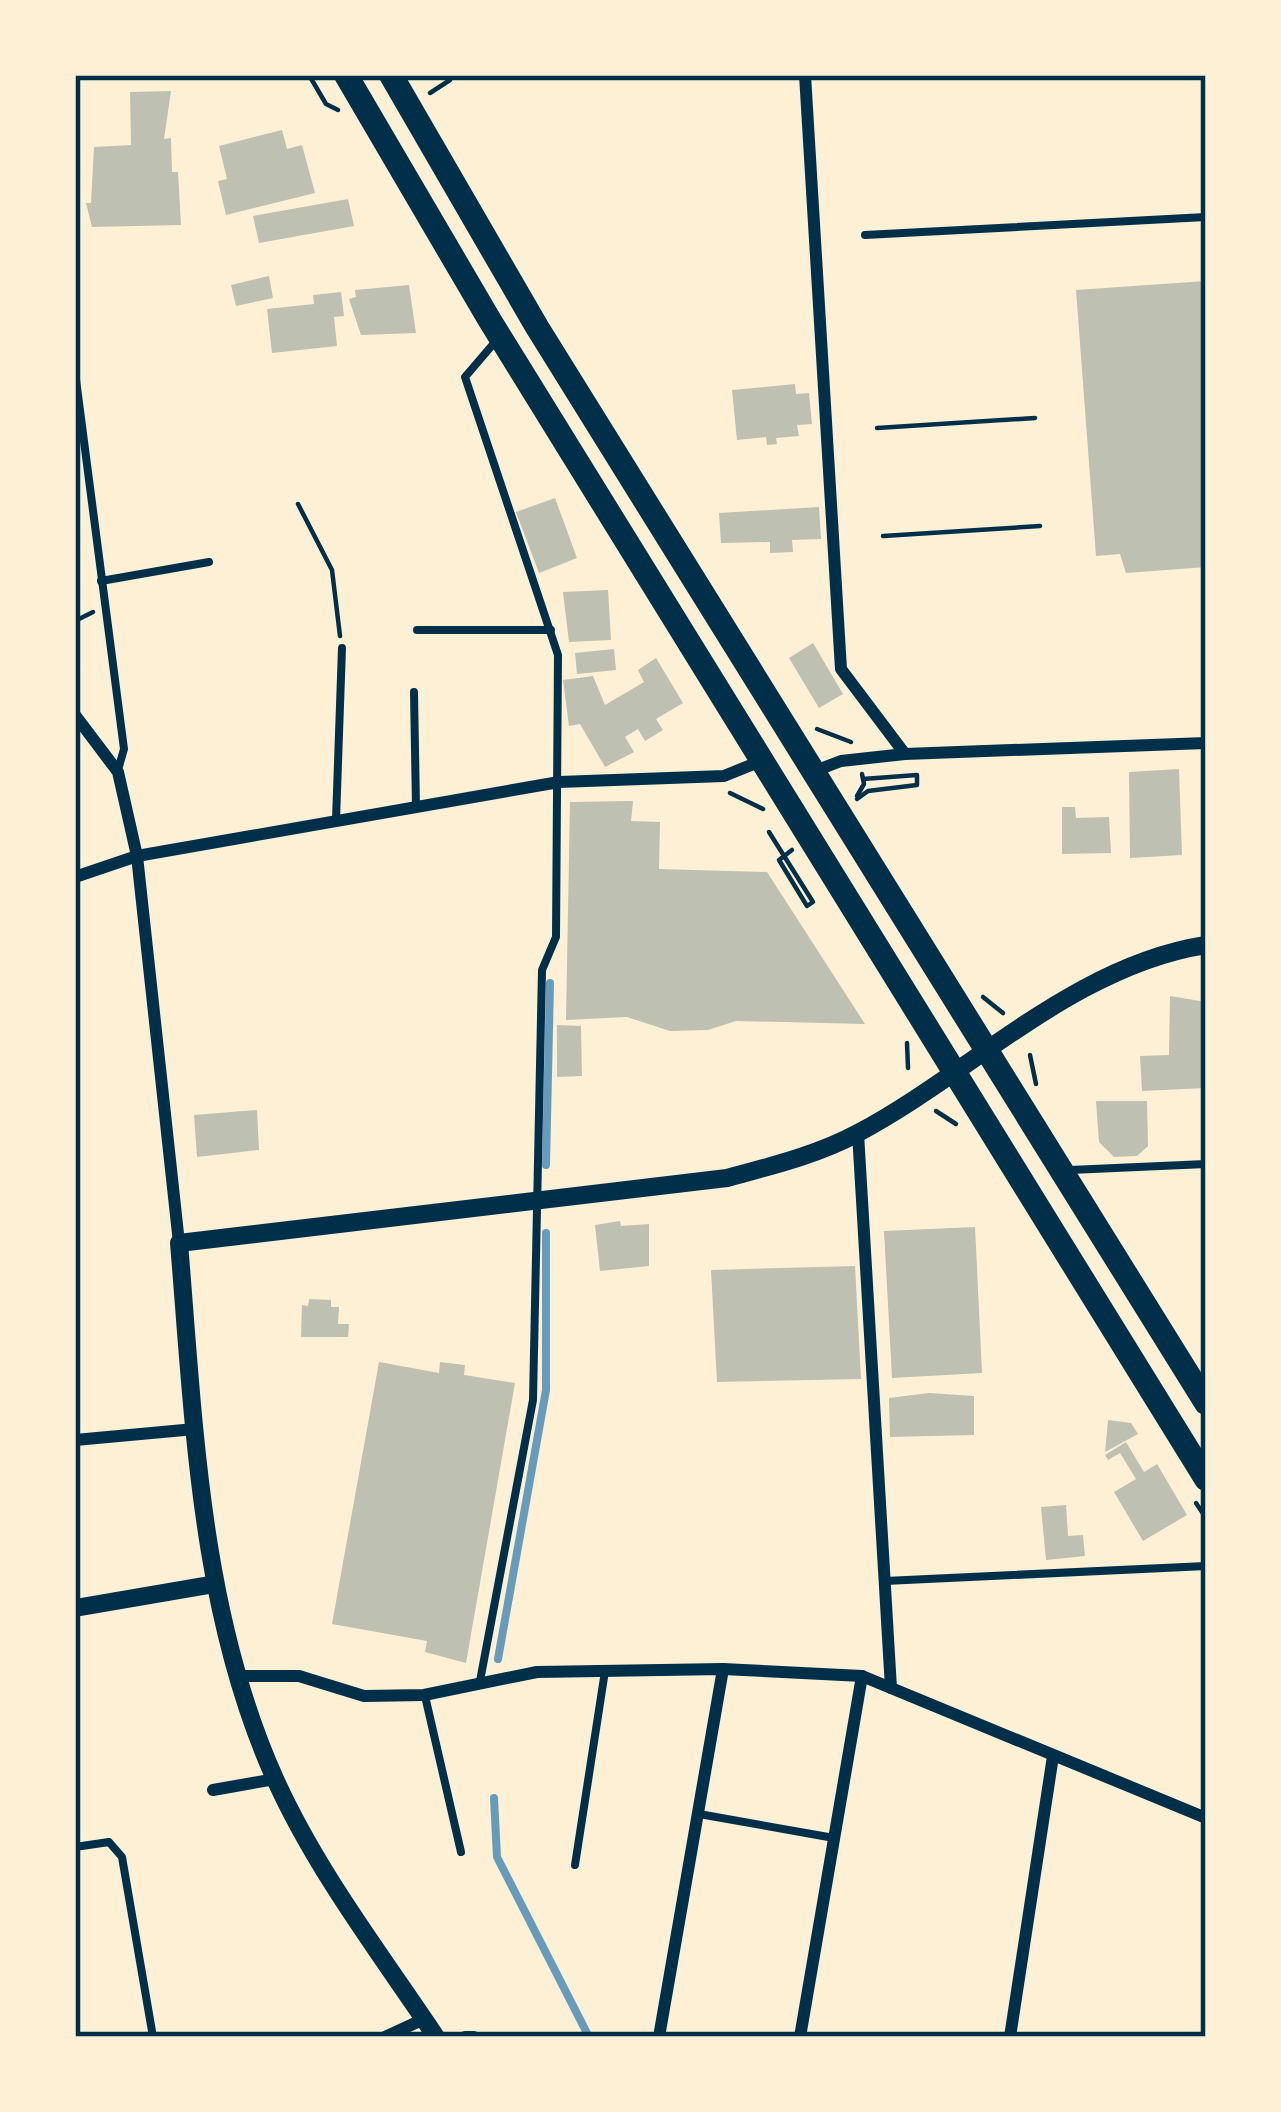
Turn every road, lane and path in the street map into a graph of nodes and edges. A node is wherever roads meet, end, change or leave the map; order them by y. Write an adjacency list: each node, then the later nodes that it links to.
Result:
1 (76, 75): 5 (lane)
2 (346, 75): 8 (highway)
3 (391, 75): 25 (highway)
4 (805, 75): 23 (street)
5 (75, 100)
6 (1206, 217): 7 (lane)
7 (865, 236)
8 (500, 336): 18 (lane); 24 (highway)
9 (75, 372): 16 (lane)
10 (1035, 418): 11 (path)
11 (877, 428)
12 (298, 504): 19 (path)
13 (1040, 526): 14 (path)
14 (883, 536)
15 (208, 562): 16 (lane)
16 (101, 581): 26 (lane)
17 (417, 630): 18 (lane)
18 (551, 630): 28 (lane)
19 (342, 648): 31 (lane)
20 (414, 692): 30 (lane)
21 (75, 715): 26 (street)
22 (1206, 743): 23 (street)
23 (905, 754): 25 (street)
24 (761, 761): 28 (street); 38 (highway)
25 (815, 771): 37 (highway)
26 (118, 772): 33 (street)
27 (863, 779): 29 (path)
28 (559, 782): 30 (street); 42 (lane)
29 (868, 791)
30 (416, 807): 31 (street)
31 (336, 822): 33 (street)
32 (769, 832): 34 (path)
33 (137, 856): 35 (street); 43 (street)
34 (779, 860)
35 (75, 877)
36 (1206, 945): 37 (street)
37 (986, 1051): 38 (street); 41 (highway)
38 (952, 1073): 39 (street); 48 (highway)
39 (858, 1133): 42 (street); 50 (street)
40 (1206, 1164): 41 (lane)
41 (1061, 1171): 44 (highway)
42 (538, 1200): 43 (street); 57 (lane)
43 (179, 1243): 46 (street)
44 (1197, 1372): 45 (highway)
45 (1206, 1403)
46 (195, 1429): 47 (street); 51 (street)
47 (75, 1440)
48 (1206, 1479)
49 (1206, 1566): 50 (lane)
50 (884, 1581): 58 (street)
51 (215, 1584): 52 (street); 55 (street)
52 (75, 1608)
53 (723, 1669): 54 (street); 56 (street); 63 (street)
54 (604, 1671): 57 (street); 68 (lane)
55 (238, 1676): 59 (street); 61 (street)
56 (862, 1676): 58 (street); 65 (street)
57 (480, 1681): 59 (street)
58 (891, 1688): 60 (street)
59 (424, 1695): 67 (lane)
60 (1053, 1756): 64 (street); 76 (street)
61 (275, 1779): 62 (street); 69 (street)
62 (213, 1790)
63 (698, 1814): 65 (lane); 74 (street)
64 (1206, 1818)
65 (834, 1838): 75 (street)
66 (75, 1847): 71 (lane)
67 (461, 1852)
68 (575, 1865)
69 (424, 2018): 70 (street); 73 (street)
70 (401, 2035): 72 (street)
71 (153, 2037)
72 (385, 2037)
73 (436, 2037)
74 (658, 2037)
75 (800, 2037)
76 (1010, 2037)

